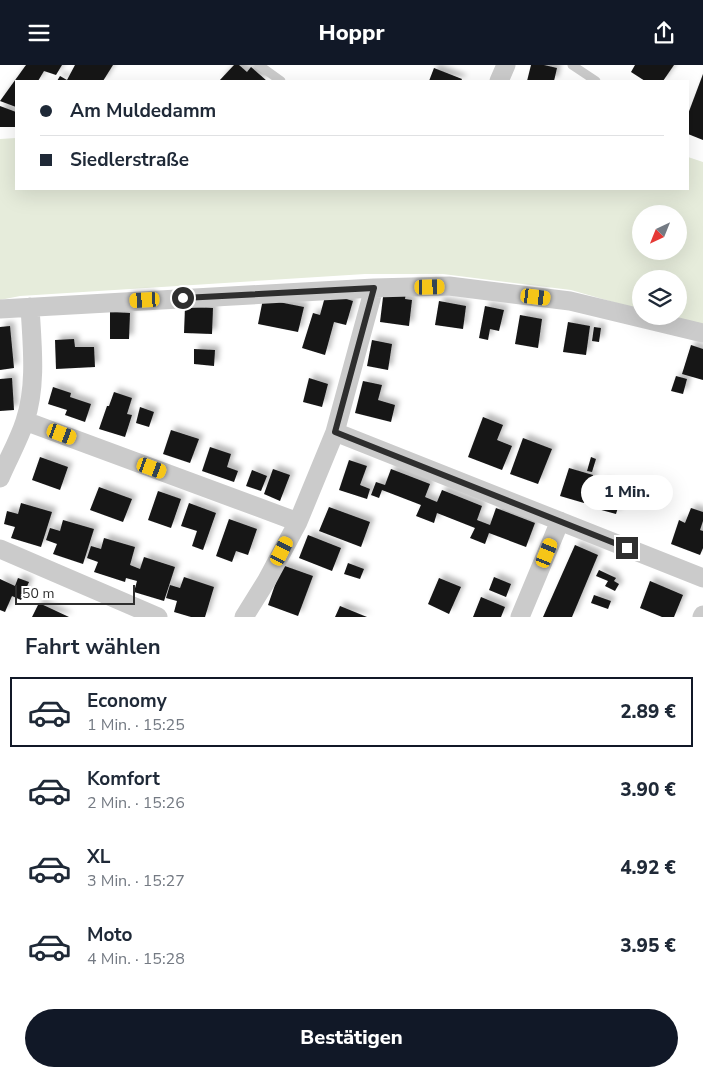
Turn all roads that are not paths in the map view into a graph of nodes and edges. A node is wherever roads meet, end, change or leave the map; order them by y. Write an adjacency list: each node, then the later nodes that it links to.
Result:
1 (259, 65): 4 (lane)
2 (506, 65): 5 (street)
3 (572, 65): 6 (lane)
4 (280, 80)
5 (499, 80)
6 (594, 80)
7 (374, 288): 8 (street); 10 (street); 12 (street)
8 (30, 307): 9 (street); 11 (street)
9 (0, 309)
10 (703, 333)
11 (25, 421): 13 (street); 15 (street)
12 (335, 432): 14 (street); 15 (street)
13 (0, 478)
14 (560, 521): 17 (street); 20 (street)
15 (298, 522): 19 (street)
16 (0, 549): 18 (street)
17 (703, 578)
18 (158, 617)
19 (244, 617)
20 (520, 617)

